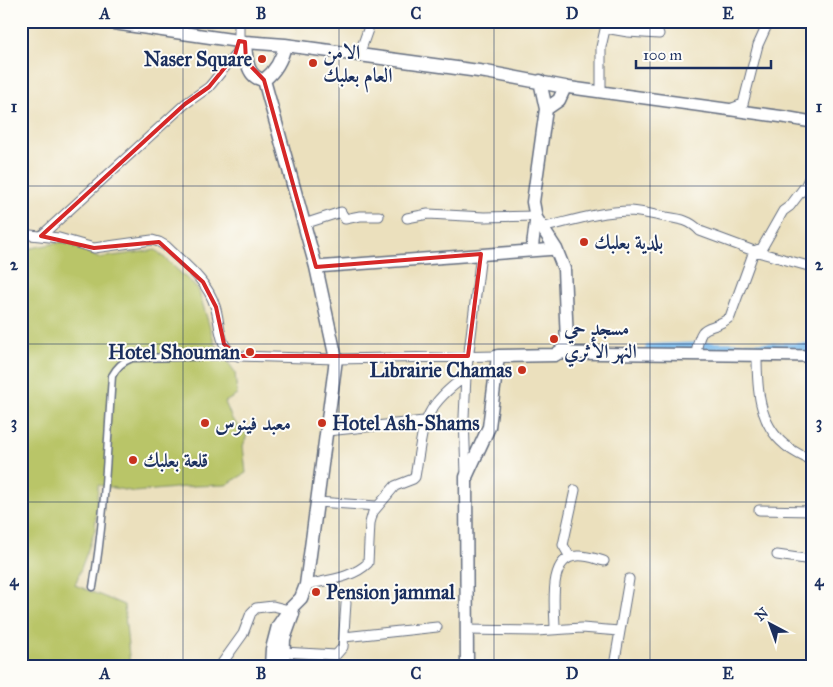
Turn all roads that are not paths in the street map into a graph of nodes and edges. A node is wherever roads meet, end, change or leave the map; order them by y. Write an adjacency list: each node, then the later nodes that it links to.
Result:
1 (100, 21): 7 (main road)
2 (239, 21): 7 (street)
3 (371, 21): 9 (street)
4 (769, 21): 15 (street)
5 (606, 24): 6 (street); 13 (street)
6 (660, 34)
7 (242, 41): 8 (main road); 10 (main road); 23 (street)
8 (285, 45): 9 (main road); 10 (main road)
9 (359, 55): 11 (main road)
10 (264, 80): 21 (main road)
11 (540, 81): 12 (main road); 14 (main road)
12 (565, 87): 13 (street); 14 (main road)
13 (601, 92): 15 (street)
14 (546, 109): 20 (main road)
15 (727, 110): 16 (street)
16 (812, 122)
17 (812, 172): 26 (street)
18 (379, 216): 21 (street)
19 (408, 218): 20 (street)
20 (538, 221): 24 (main road); 25 (street); 26 (street)
21 (304, 224): 28 (main road)
22 (21, 234): 23 (street)
23 (41, 236): 33 (street)
24 (556, 249): 25 (street); 30 (main road)
25 (532, 250): 27 (street)
26 (754, 251): 29 (street); 31 (street)
27 (481, 254): 28 (street); 34 (street)
28 (316, 267): 37 (main road)
29 (812, 268)
30 (560, 352): 31 (street); 35 (main road)
31 (697, 352): 32 (street)
32 (757, 355): 36 (street); 41 (street)
33 (238, 356): 37 (street); 54 (street)
34 (468, 356): 35 (street); 37 (street); 38 (street)
35 (498, 356): 42 (main road)
36 (812, 356)
37 (336, 359): 40 (main road)
38 (466, 376): 39 (street); 42 (street)
39 (424, 421): 40 (street); 45 (street)
40 (326, 431): 44 (main road)
41 (812, 461)
42 (466, 477): 58 (main road)
43 (575, 490): 49 (street)
44 (317, 502): 45 (street); 53 (main road)
45 (377, 506): 53 (street)
46 (759, 510): 47 (street)
47 (812, 511)
48 (777, 555): 50 (street)
49 (570, 557): 51 (street); 59 (street)
50 (812, 560)
51 (604, 561)
52 (629, 579): 60 (street)
53 (306, 585): 56 (main road)
54 (93, 588)
55 (346, 603): 61 (street)
56 (289, 610): 62 (main road); 63 (street); 64 (main road)
57 (437, 627): 61 (street)
58 (466, 630): 59 (street); 66 (main road)
59 (555, 630): 60 (street)
60 (620, 631): 67 (street)
61 (344, 637): 62 (street)
62 (283, 652): 65 (main road)
63 (220, 666)
64 (271, 666)
65 (283, 666)
66 (467, 666)
67 (614, 666)

